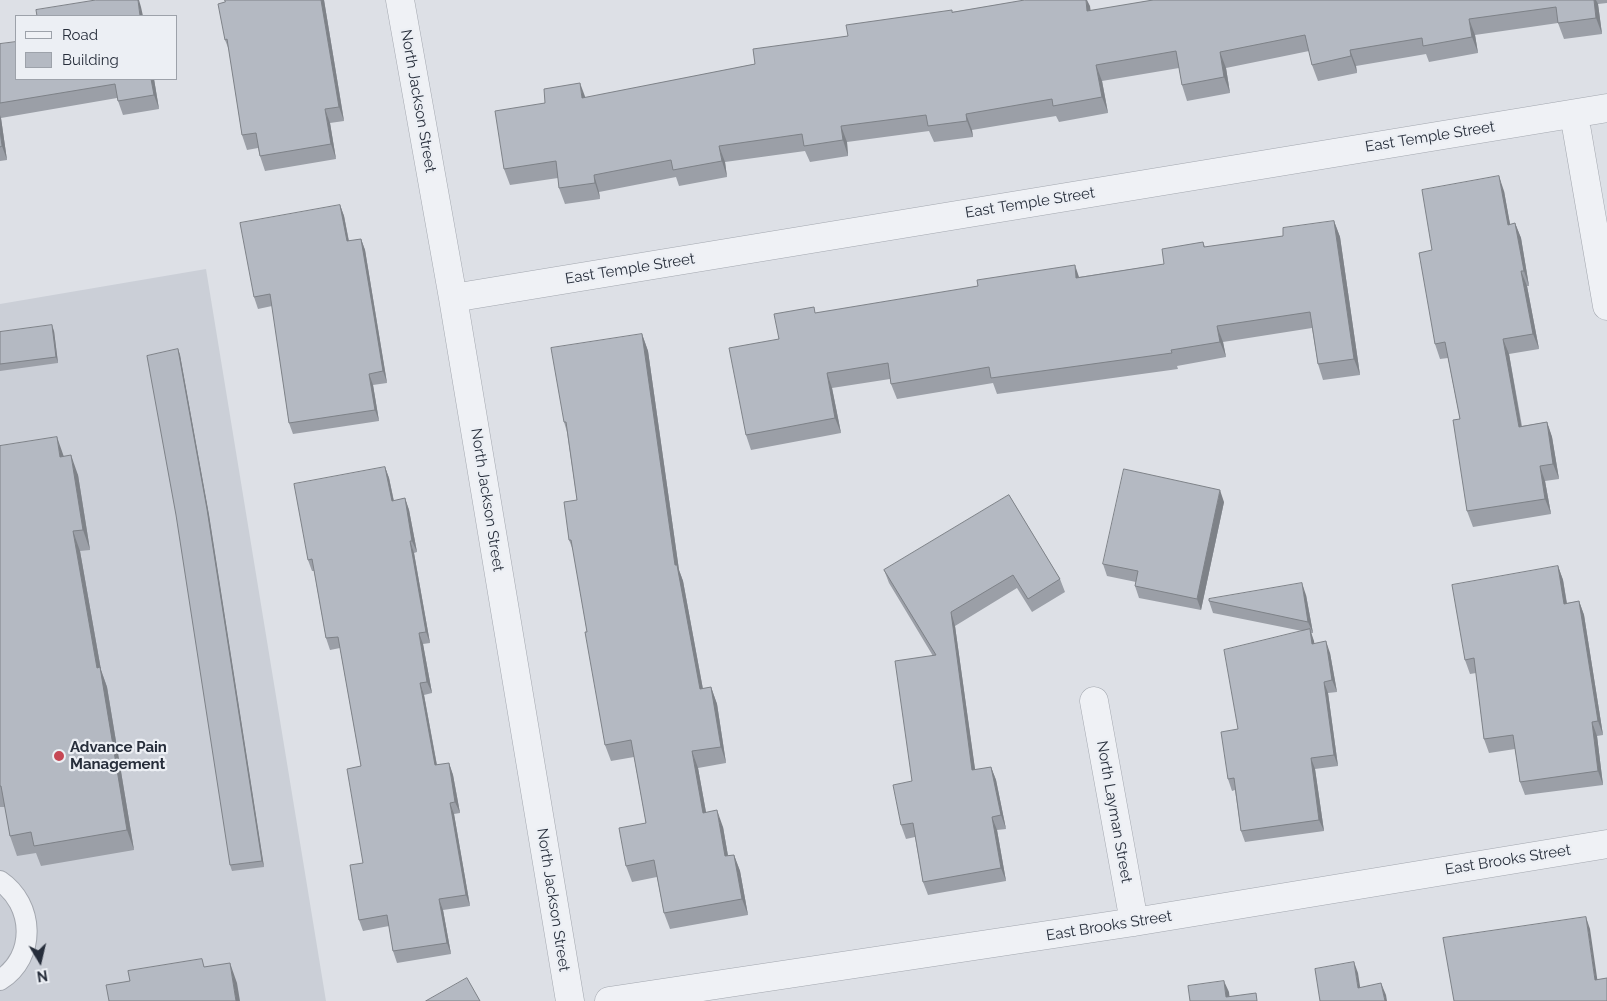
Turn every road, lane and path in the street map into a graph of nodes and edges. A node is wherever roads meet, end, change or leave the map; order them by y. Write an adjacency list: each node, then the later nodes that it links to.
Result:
1 (400, 0): 4 (street, North Jackson Street)
2 (1607, 108): 3 (street, East Temple Street)
3 (1574, 114): 4 (street, East Temple Street); 5 (street)
4 (453, 298): 11 (street, North Jackson Street)
5 (1607, 306)
6 (1094, 701): 9 (street, North Layman Street)
7 (1607, 844): 9 (street, East Brooks Street)
8 (0, 881): 10 (lane)
9 (1134, 922): 12 (street, East Brooks Street)
10 (0, 980)
11 (570, 1001)
12 (609, 1001)

